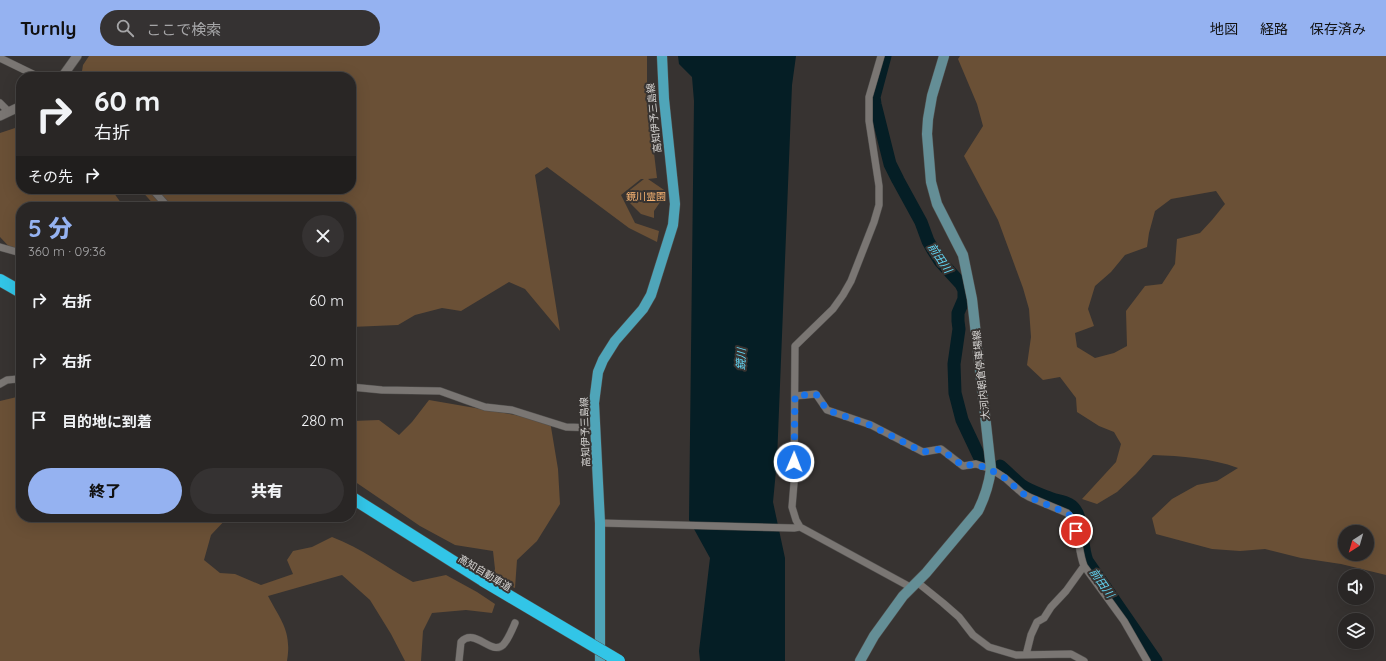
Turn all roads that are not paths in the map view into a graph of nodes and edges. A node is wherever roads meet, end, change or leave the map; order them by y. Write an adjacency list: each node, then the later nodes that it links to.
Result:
1 (78, 56): 7 (street)
2 (662, 56): 25 (main road, 高知伊予三島線)
3 (881, 56): 24 (street)
4 (944, 56): 26 (main road, 大河内朝倉停車場線)
5 (0, 58): 6 (street)
6 (29, 72)
7 (66, 72)
8 (0, 103): 10 (street)
9 (16, 108): 10 (street)
10 (9, 112): 11 (street)
11 (0, 116)
12 (156, 194): 13 (street)
13 (164, 202)
14 (0, 247): 15 (street)
15 (16, 252)
16 (0, 280): 18 (highway)
17 (0, 288): 19 (highway)
18 (16, 289)
19 (16, 296)
20 (3, 378): 21 (street); 22 (street)
21 (16, 379)
22 (0, 384)
23 (356, 387): 25 (street)
24 (795, 396): 26 (street); 30 (street)
25 (596, 428): 29 (main road, 高知伊予三島線)
26 (991, 470): 31 (street); 33 (main road, 大河内朝倉停車場線)
27 (356, 501): 32 (highway)
28 (356, 508): 32 (highway, 高知自動車道)
29 (600, 523): 30 (street); 38 (main road, 高知伊予三島線)
30 (797, 527): 33 (street)
31 (1084, 566): 35 (street); 42 (street)
32 (482, 583): 39 (highway, 高知自動車道); 40 (highway, 高知自動車道, bridge)
33 (914, 585): 35 (street); 41 (main road, 大河内朝倉停車場線)
34 (515, 623): 37 (street)
35 (1026, 654): 36 (street)
36 (1082, 660)
37 (459, 661)
38 (600, 661)
39 (607, 661)
40 (619, 661)
41 (860, 661)
42 (1147, 661)

